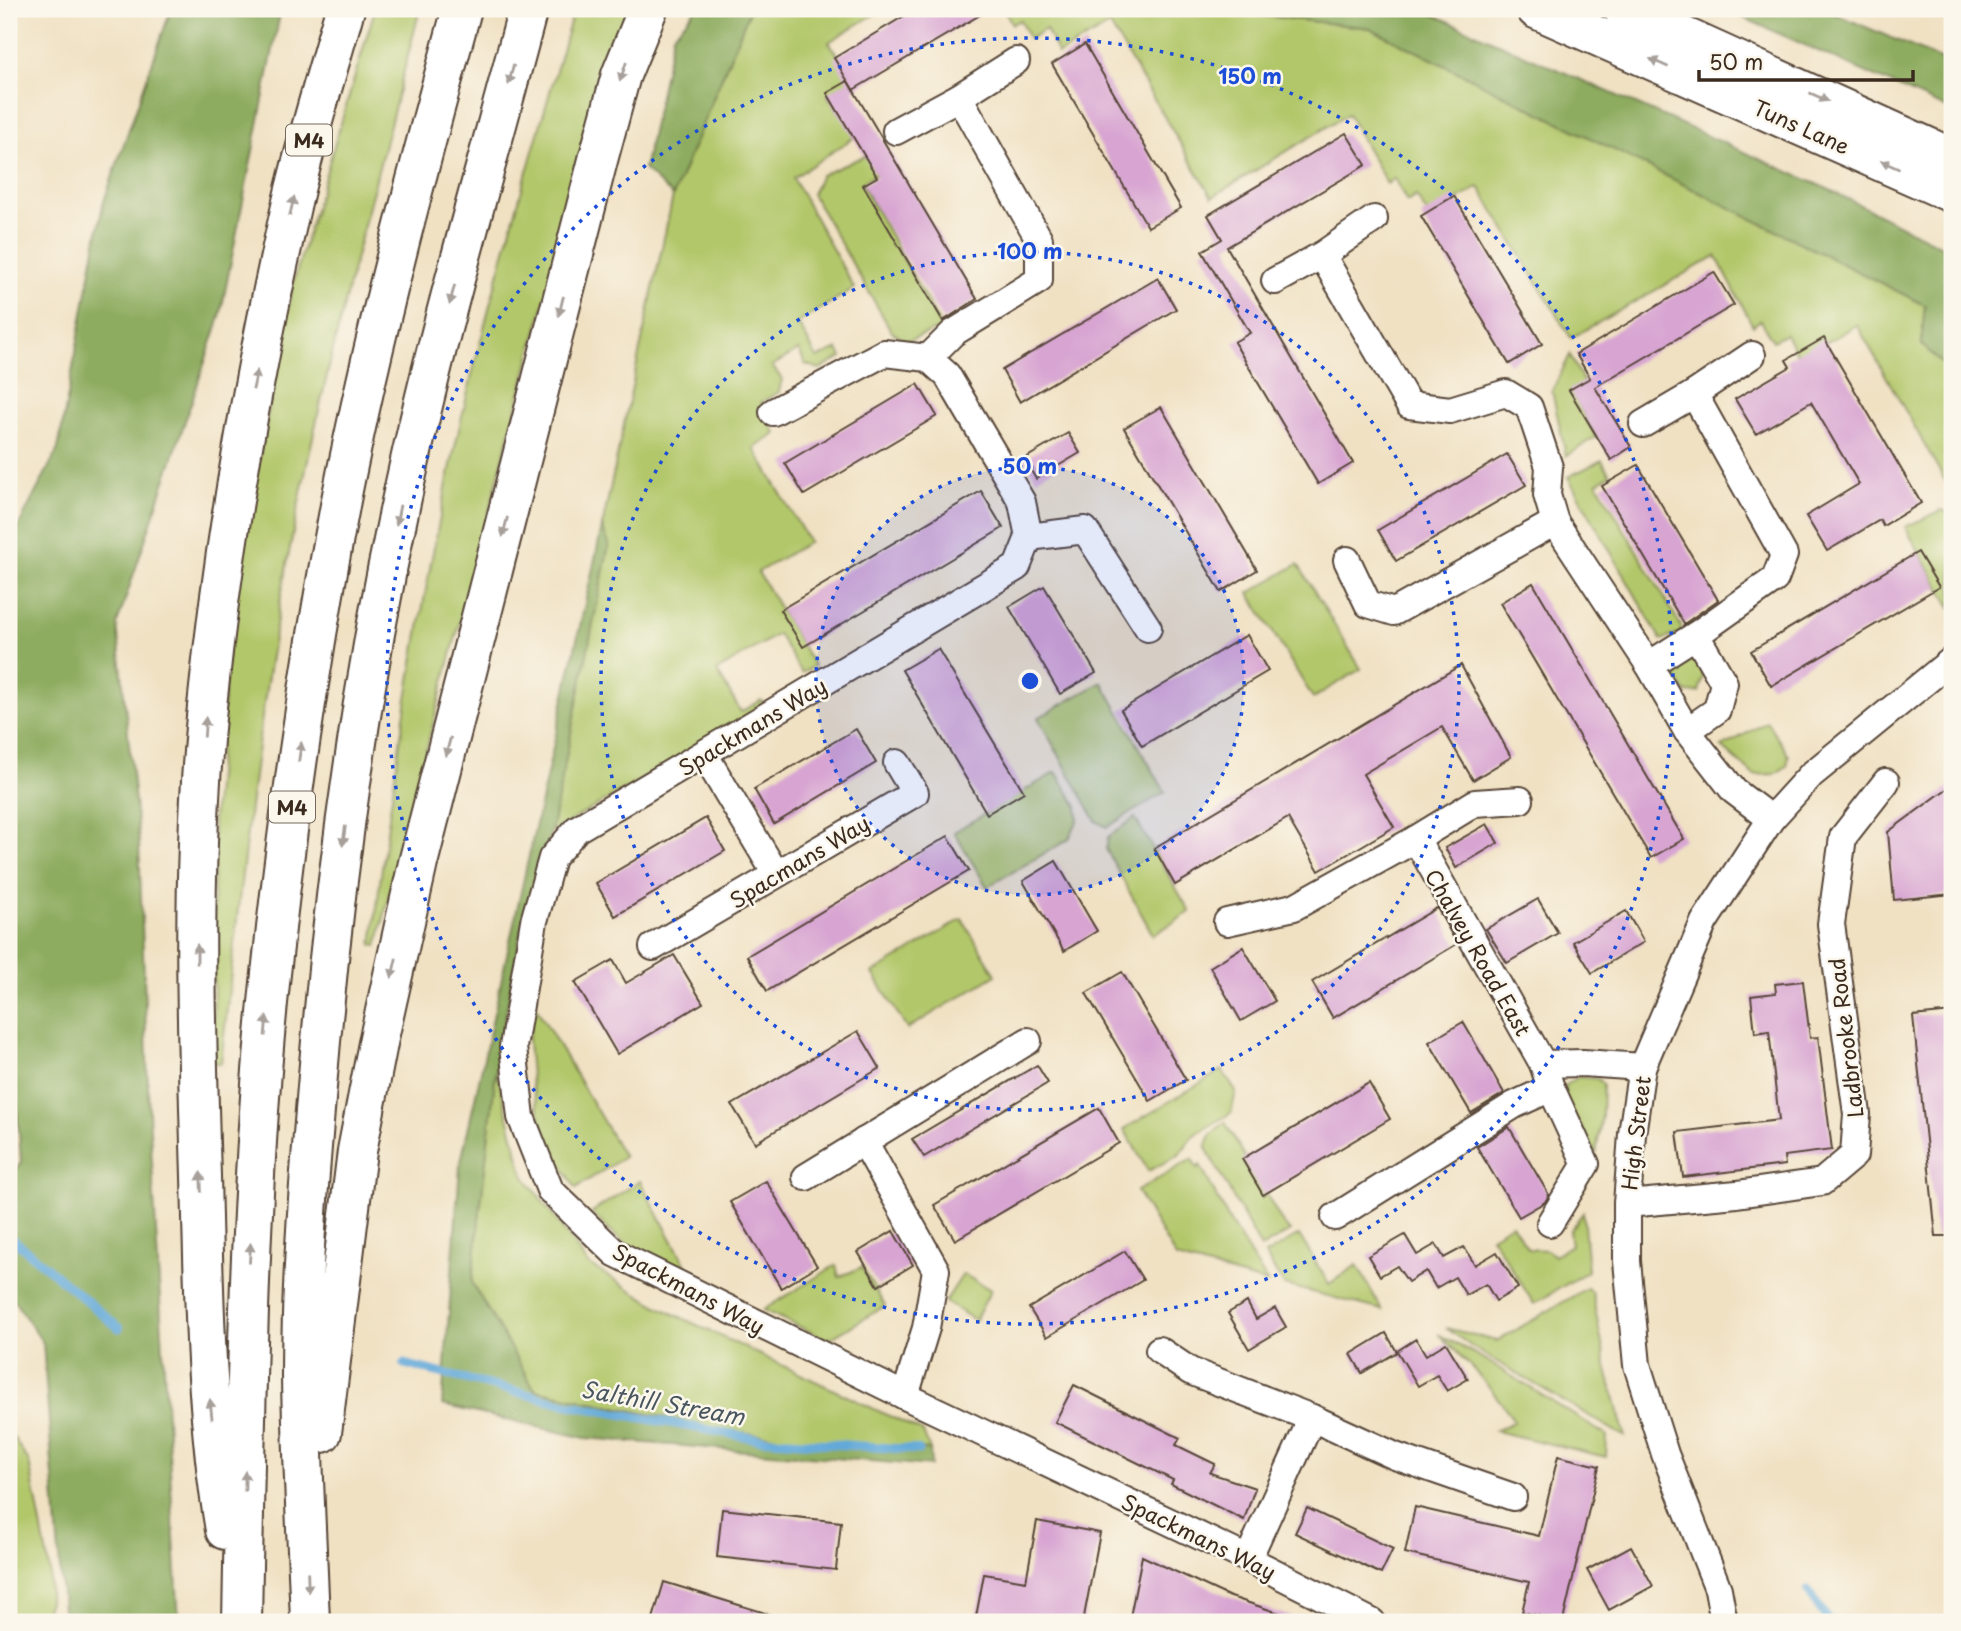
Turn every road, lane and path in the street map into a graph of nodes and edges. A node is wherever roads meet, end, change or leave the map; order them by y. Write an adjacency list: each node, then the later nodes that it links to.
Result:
1 (345, 9): 51 (main road, M4, one-way to 1)
2 (462, 9): 51 (main road, M4, one-way to 2)
3 (528, 9): 49 (main road, M4, one-way to 49)
4 (648, 9): 49 (main road, M4, one-way to 49)
5 (1536, 9): 11 (main road, Tuns Lane, one-way to 5)
6 (1623, 9): 10 (main road, Tuns Lane, one-way to 10)
7 (1016, 61): 8 (street)
8 (959, 97): 9 (street); 16 (street)
9 (896, 131)
10 (1952, 158)
11 (1952, 193)
12 (1374, 219): 13 (street)
13 (1322, 255): 14 (street); 20 (street)
14 (1276, 281)
15 (1752, 355): 17 (street)
16 (928, 358): 18 (street); 21 (street)
17 (1694, 394): 19 (street); 24 (street)
18 (773, 412)
19 (1643, 424)
20 (1555, 522): 22 (street); 26 (street)
21 (1029, 537): 23 (street); 28 (street, Spackmans Way)
22 (1347, 560)
23 (1148, 628)
24 (1696, 635): 26 (street); 27 (street)
25 (1952, 660): 32 (street, High Street)
26 (1649, 664): 27 (street)
27 (1687, 731): 32 (street)
28 (704, 754): 34 (street); 46 (street, Spackmans Way)
29 (897, 763): 34 (street, Spacmans Way)
30 (1886, 782): 42 (street, Ladbrooke Road)
31 (1520, 800): 33 (street)
32 (1771, 819): 38 (street, High Street)
33 (1416, 839): 35 (street); 39 (street, Chalvey Road East)
34 (776, 874): 36 (street, Spacmans Way)
35 (1227, 922)
36 (653, 947)
37 (1028, 1041): 40 (street)
38 (1642, 1067): 39 (street); 42 (street, High Street)
39 (1547, 1076): 43 (street); 44 (street, Chalvey Road East)
40 (864, 1141): 41 (street); 46 (street)
41 (806, 1177)
42 (1627, 1204): 54 (street, High Street)
43 (1335, 1217)
44 (1550, 1223)
45 (1159, 1350): 47 (street)
46 (905, 1396): 50 (street, Spackmans Way)
47 (1312, 1418): 48 (street); 50 (street)
48 (1513, 1497)
49 (307, 1542): 52 (main road, M4, one-way to 52)
50 (1248, 1559): 53 (street, Spackmans Way)
51 (241, 1622)
52 (310, 1622)
53 (1372, 1622)
54 (1724, 1622)

